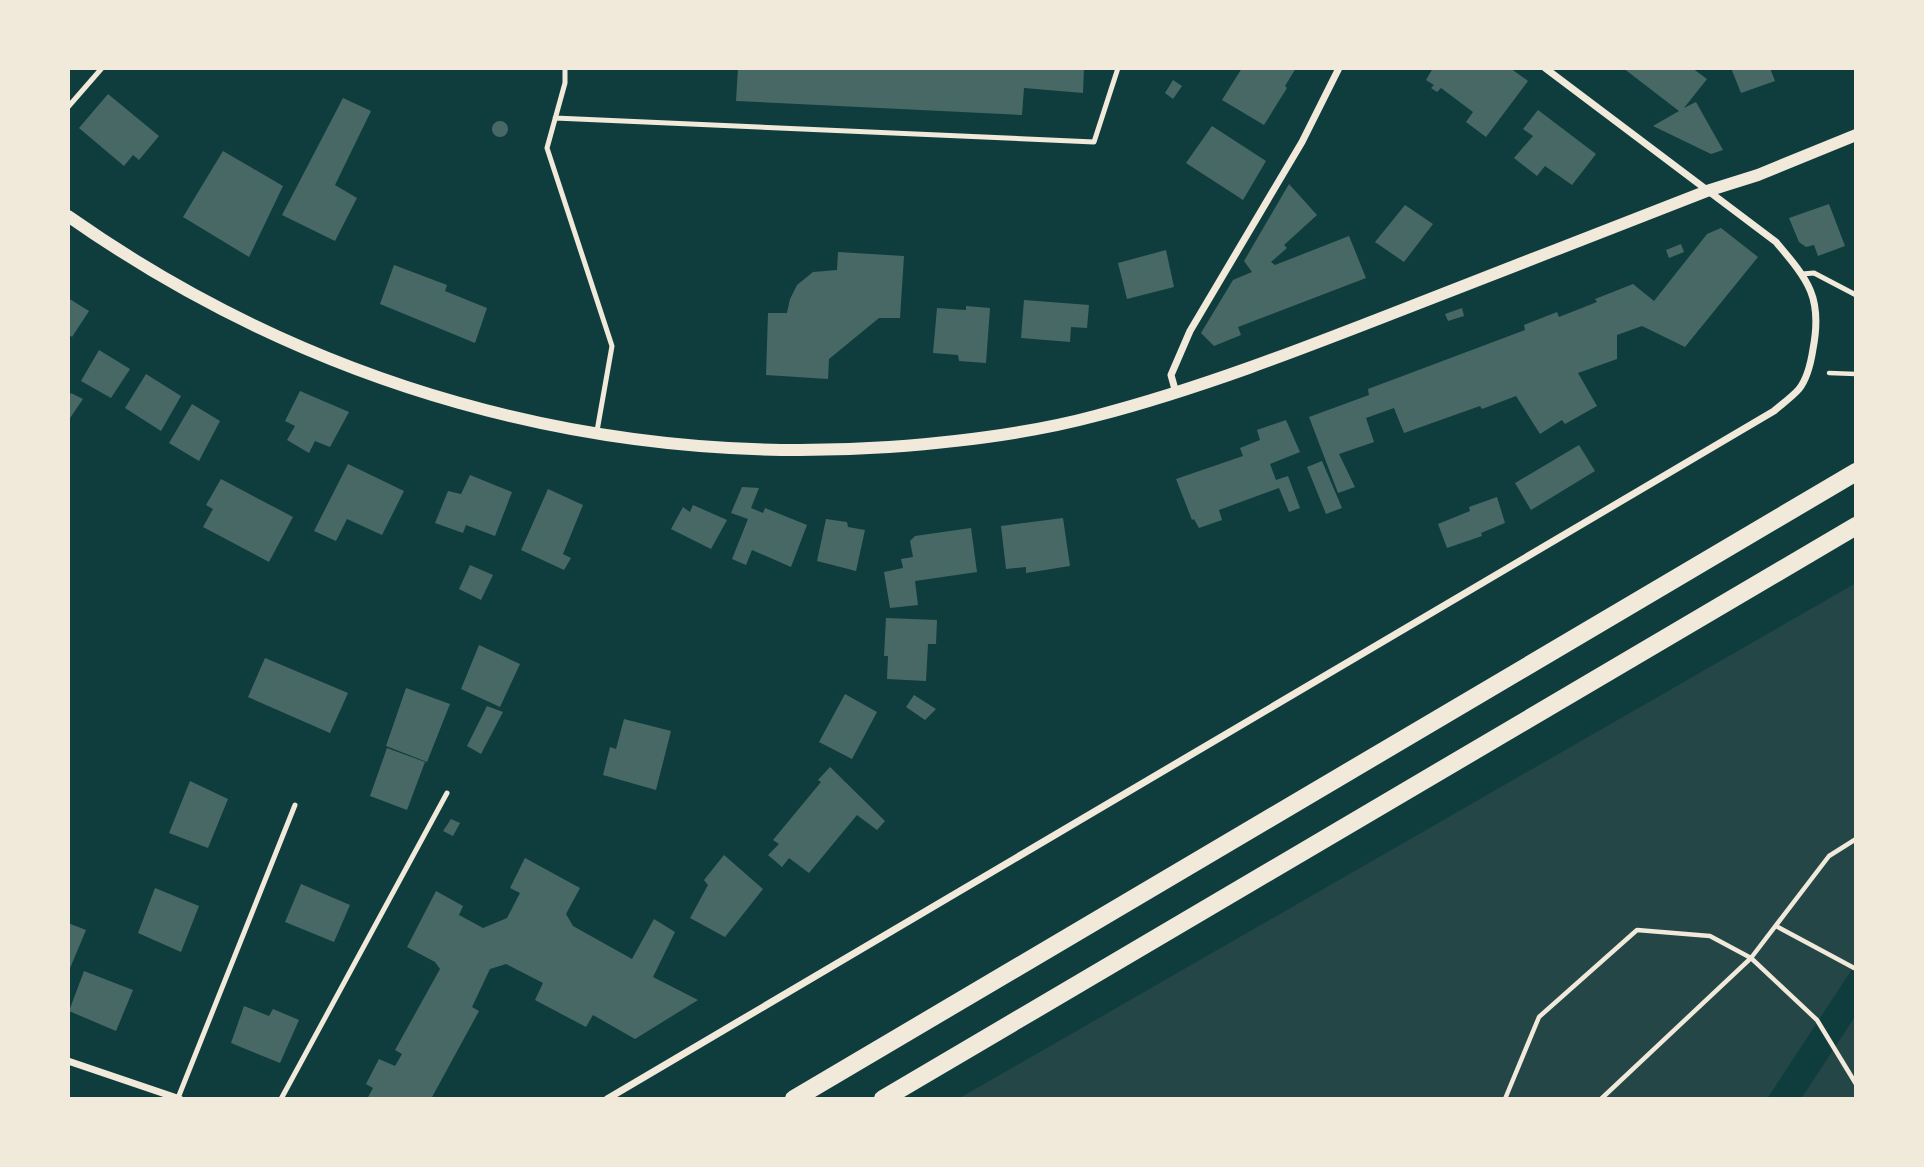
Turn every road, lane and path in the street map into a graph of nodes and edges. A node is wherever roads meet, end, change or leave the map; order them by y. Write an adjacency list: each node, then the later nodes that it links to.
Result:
1 (102, 68): 6 (lane)
2 (565, 68): 7 (lane)
3 (1118, 68): 7 (lane)
4 (1339, 68): 15 (street)
5 (1545, 68): 9 (street)
6 (68, 107)
7 (555, 118): 16 (lane)
8 (1856, 135): 9 (street)
9 (1707, 191): 11 (street); 15 (street)
10 (68, 216): 16 (street)
11 (1802, 274): 12 (lane); 29 (street)
12 (1856, 295)
13 (1822, 373): 14 (path)
14 (1856, 374)
15 (1176, 393): 16 (street)
16 (597, 434)
17 (1856, 472): 30 (main road)
18 (1856, 526): 31 (main road)
19 (447, 793): 28 (lane)
20 (295, 805): 27 (lane)
21 (1856, 839): 22 (path)
22 (1776, 926): 23 (path); 24 (path)
23 (1751, 958): 26 (path); 32 (path); 33 (path)
24 (1856, 970)
25 (68, 1061): 27 (street)
26 (1856, 1084)
27 (179, 1098)
28 (281, 1099)
29 (607, 1099)
30 (793, 1099)
31 (883, 1099)
32 (1504, 1099)
33 (1601, 1099)

